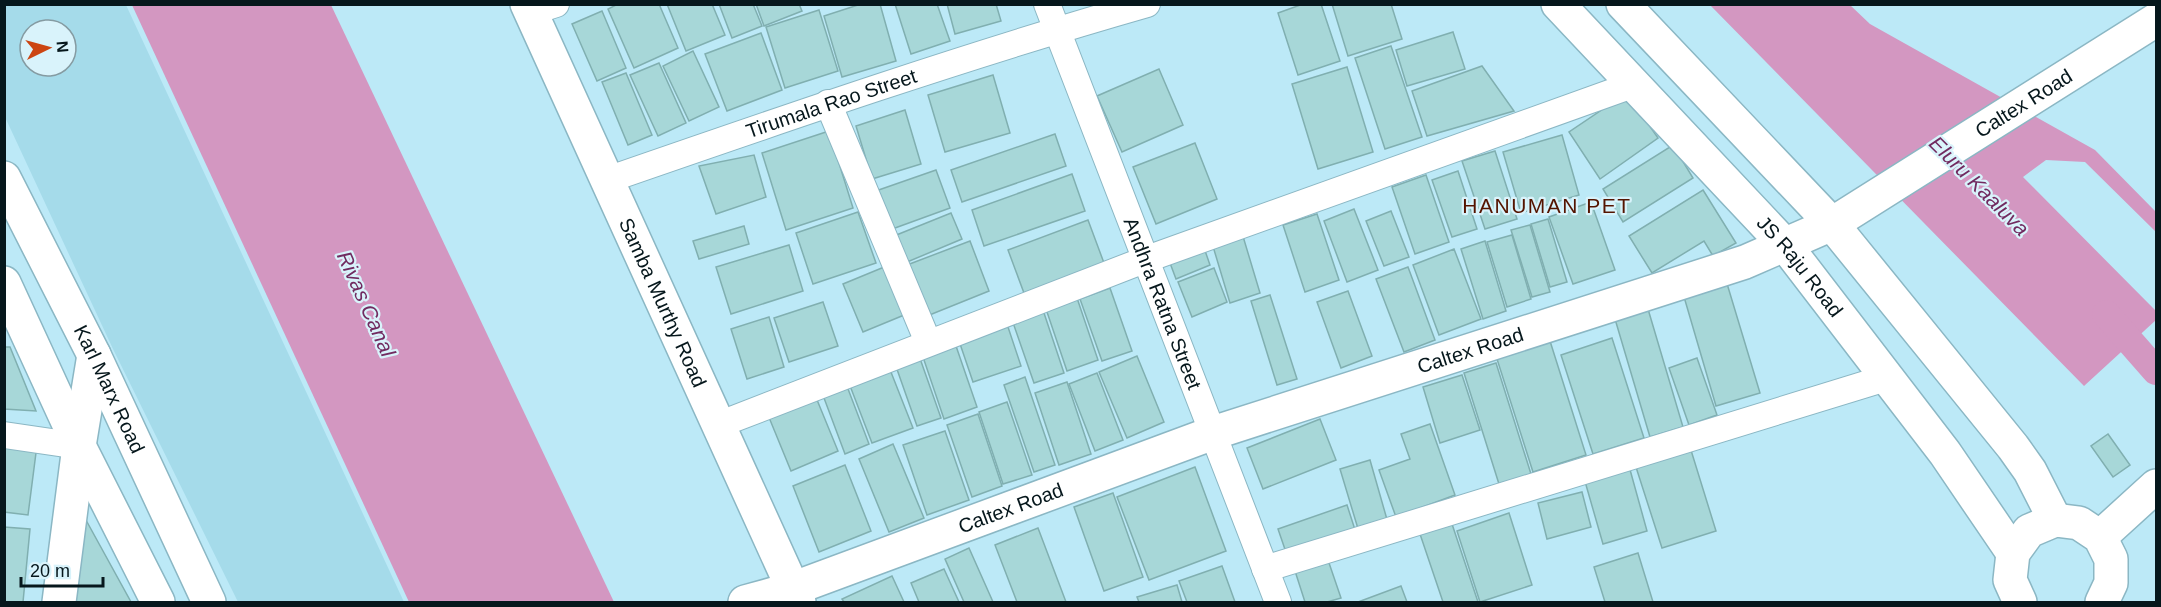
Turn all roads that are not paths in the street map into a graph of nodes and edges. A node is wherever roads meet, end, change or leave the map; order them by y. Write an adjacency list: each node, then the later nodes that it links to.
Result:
1 (1047, 4): 7 (street, Andhra Ratna Street)
2 (1147, 4): 7 (street, Tirumala Rao Street)
3 (1558, 4): 8 (street, JS Raju Road)
4 (1623, 4): 12 (street)
5 (538, 7): 10 (street, Samba Murthy Road)
6 (2157, 20): 12 (street, Caltex Road)
7 (1057, 30): 9 (street, Tirumala Rao Street); 14 (street, Andhra Ratna Street)
8 (1635, 84): 13 (street, JS Raju Road); 14 (street)
9 (828, 103): 10 (street, Tirumala Rao Street); 16 (street)
10 (607, 180): 19 (street, Samba Murthy Road)
11 (7, 187): 17 (street, Karl Marx Road)
12 (1832, 224): 13 (street, Caltex Road); 24 (street)
13 (1786, 246): 18 (street, JS Raju Road); 20 (street, Caltex Road)
14 (1147, 259): 16 (street); 20 (street, Andhra Ratna Street)
15 (4, 282): 22 (street)
16 (928, 342): 19 (street)
17 (94, 355): 22 (street); 31 (street, Karl Marx Road)
18 (1889, 377): 26 (street, JS Raju Road); 27 (street)
19 (718, 425): 28 (street, Samba Murthy Road)
20 (1213, 433): 27 (street, Andhra Ratna Street); 28 (street, Caltex Road)
21 (4, 435): 22 (street)
22 (79, 447): 29 (street); 30 (street)
23 (2157, 486): 25 (street)
24 (2055, 520): 25 (street); 26 (street)
25 (2100, 537): 35 (street)
26 (2013, 553): 34 (street)
27 (1266, 569): 33 (street, Andhra Ratna Street)
28 (796, 596): 32 (street, Caltex Road)
29 (59, 603)
30 (158, 603)
31 (209, 603)
32 (745, 603)
33 (1278, 603)
34 (2020, 603)
35 (2102, 603)

